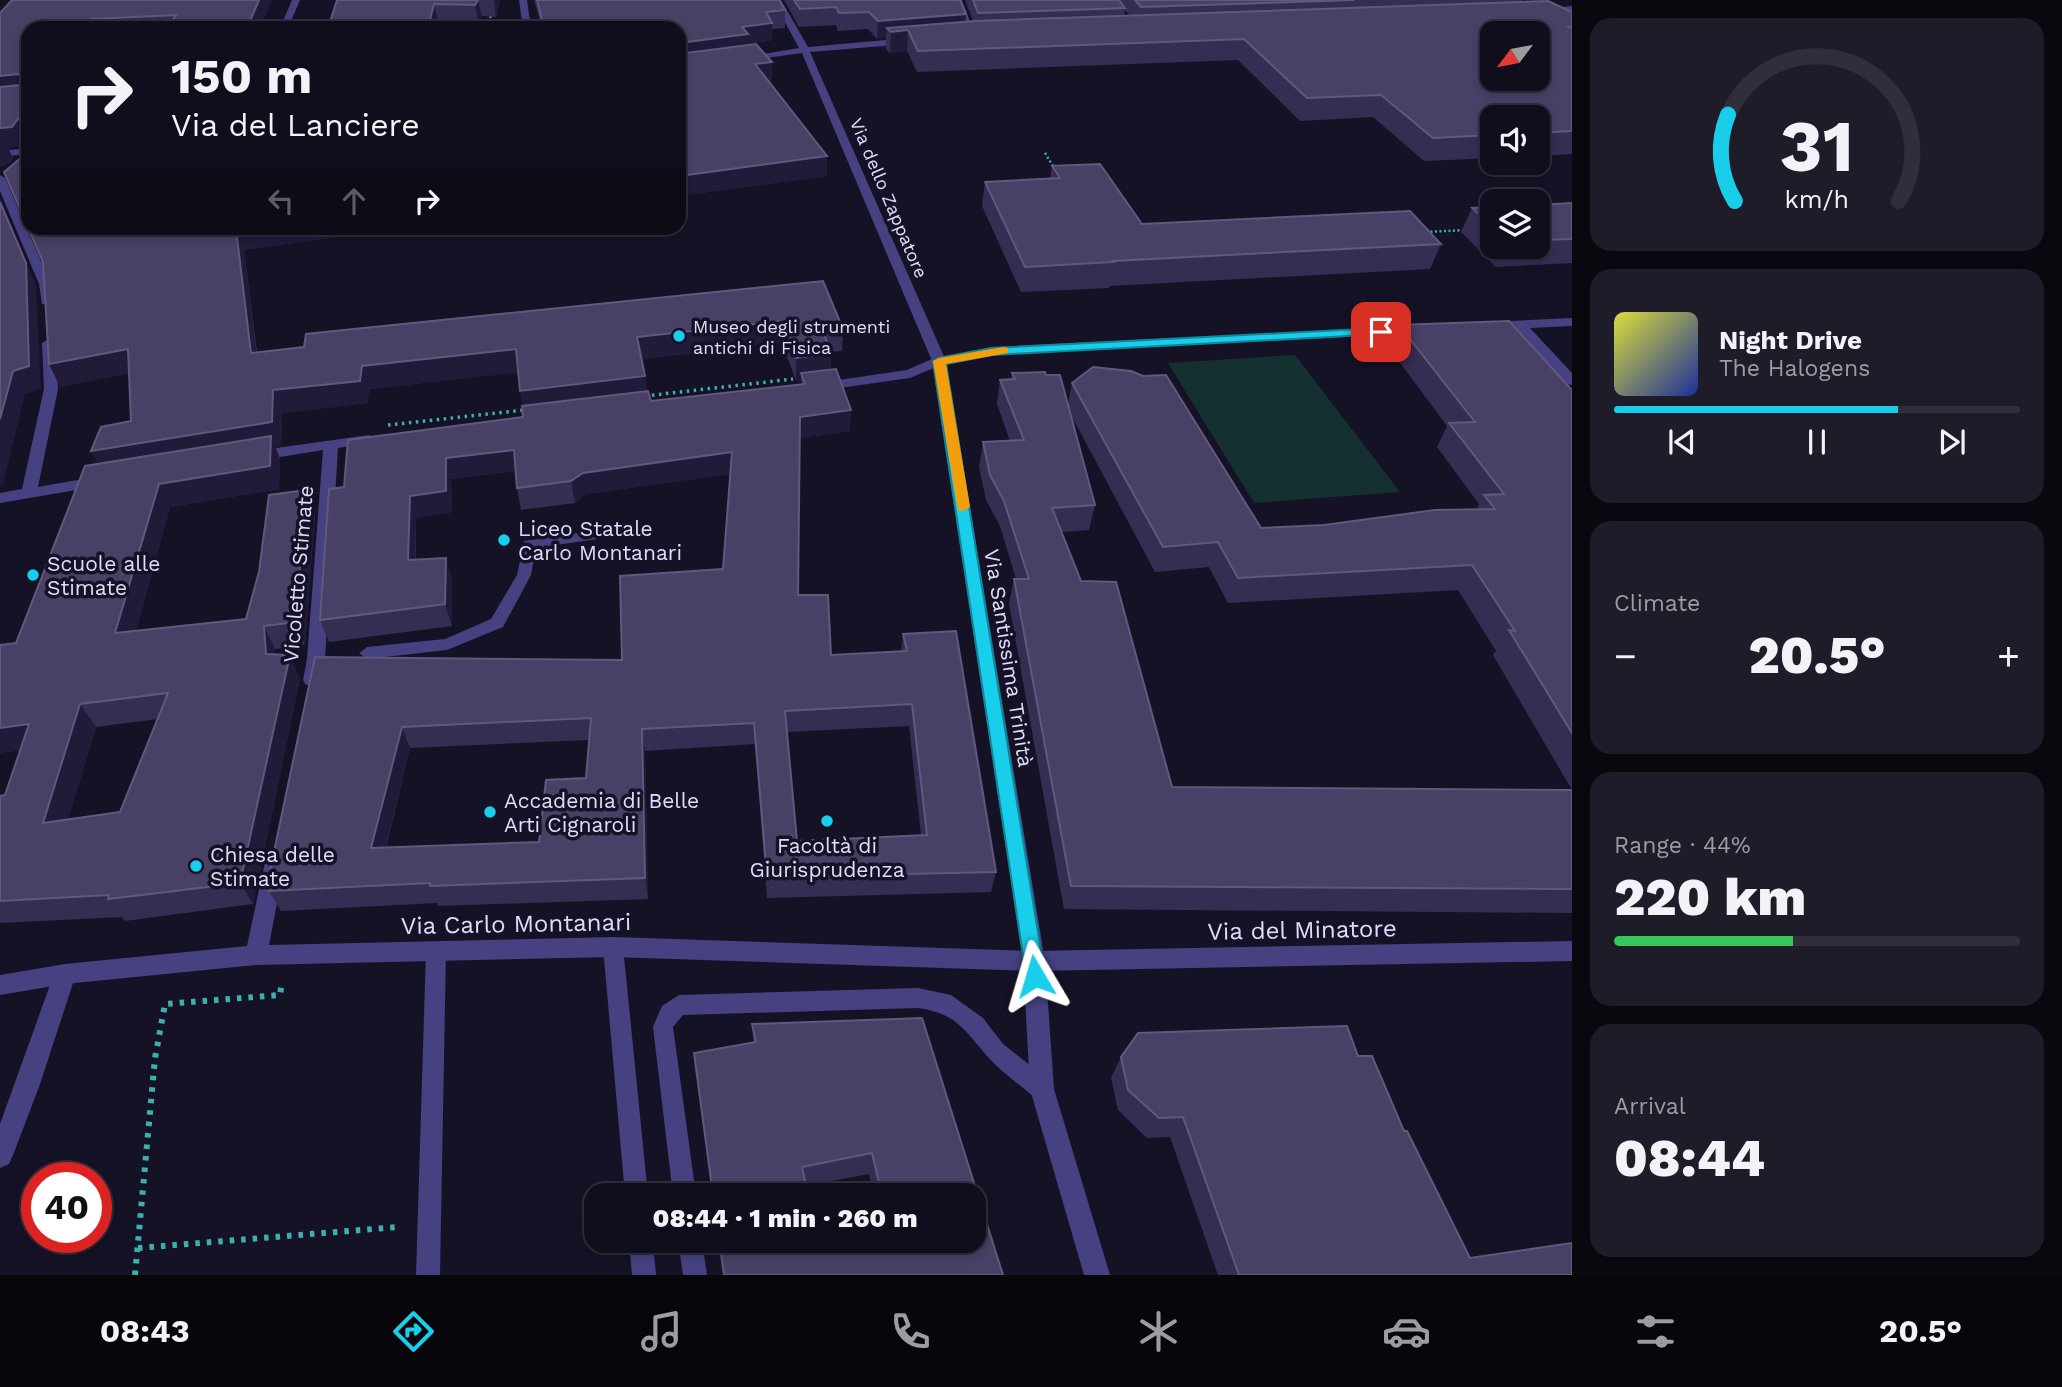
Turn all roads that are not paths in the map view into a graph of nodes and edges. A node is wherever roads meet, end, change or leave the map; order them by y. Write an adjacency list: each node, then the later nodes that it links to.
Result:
1 (296, 0): 8 (street)
2 (523, 0): 9 (street)
3 (777, 0): 14 (street, Via dello Zappatore)
4 (958, 0): 10 (street)
5 (1547, 0): 6 (street)
6 (1567, 12): 7 (street)
7 (1534, 14)
8 (287, 21)
9 (526, 21)
10 (973, 36): 11 (street); 12 (street)
11 (987, 36)
12 (960, 37)
13 (920, 40): 14 (street)
14 (805, 50): 15 (street); 25 (street, Via dello Zappatore)
15 (738, 59)
16 (21, 151): 17 (street)
17 (0, 154)
18 (11, 169): 19 (street)
19 (21, 203)
20 (31, 235): 32 (street)
21 (1572, 322): 22 (street)
22 (1520, 325): 23 (street); 26 (street)
23 (1478, 327)
24 (1437, 329): 25 (street)
25 (939, 361): 27 (street); 42 (street, Via Santissima Trinità)
26 (1572, 381)
27 (800, 384)
28 (379, 432): 29 (street)
29 (331, 443): 30 (street); 36 (street, Vicoletto Stimate)
30 (235, 459)
31 (111, 479): 32 (street)
32 (29, 493): 33 (street)
33 (0, 498)
34 (647, 528): 35 (lane)
35 (367, 653)
36 (308, 699)
37 (278, 848): 41 (street)
38 (613, 947): 39 (street, Via Carlo Montanari); 42 (street, Via Carlo Montanari); 47 (lane)
39 (436, 951): 41 (street, Via Carlo Montanari); 51 (lane)
40 (1572, 951): 42 (street, Via del Minatore)
41 (256, 956): 43 (street, Via Carlo Montanari)
42 (1034, 961): 45 (street, Via Santissima Trinità)
43 (65, 974): 44 (street, Via Carlo Montanari); 46 (street)
44 (0, 985)
45 (1042, 1089): 48 (lane); 54 (street, Via Santissima Trinità)
46 (0, 1156)
47 (636, 1183)
48 (682, 1183)
49 (642, 1253): 52 (lane)
50 (692, 1253): 53 (lane)
51 (428, 1275)
52 (645, 1275)
53 (695, 1275)
54 (1097, 1275)

